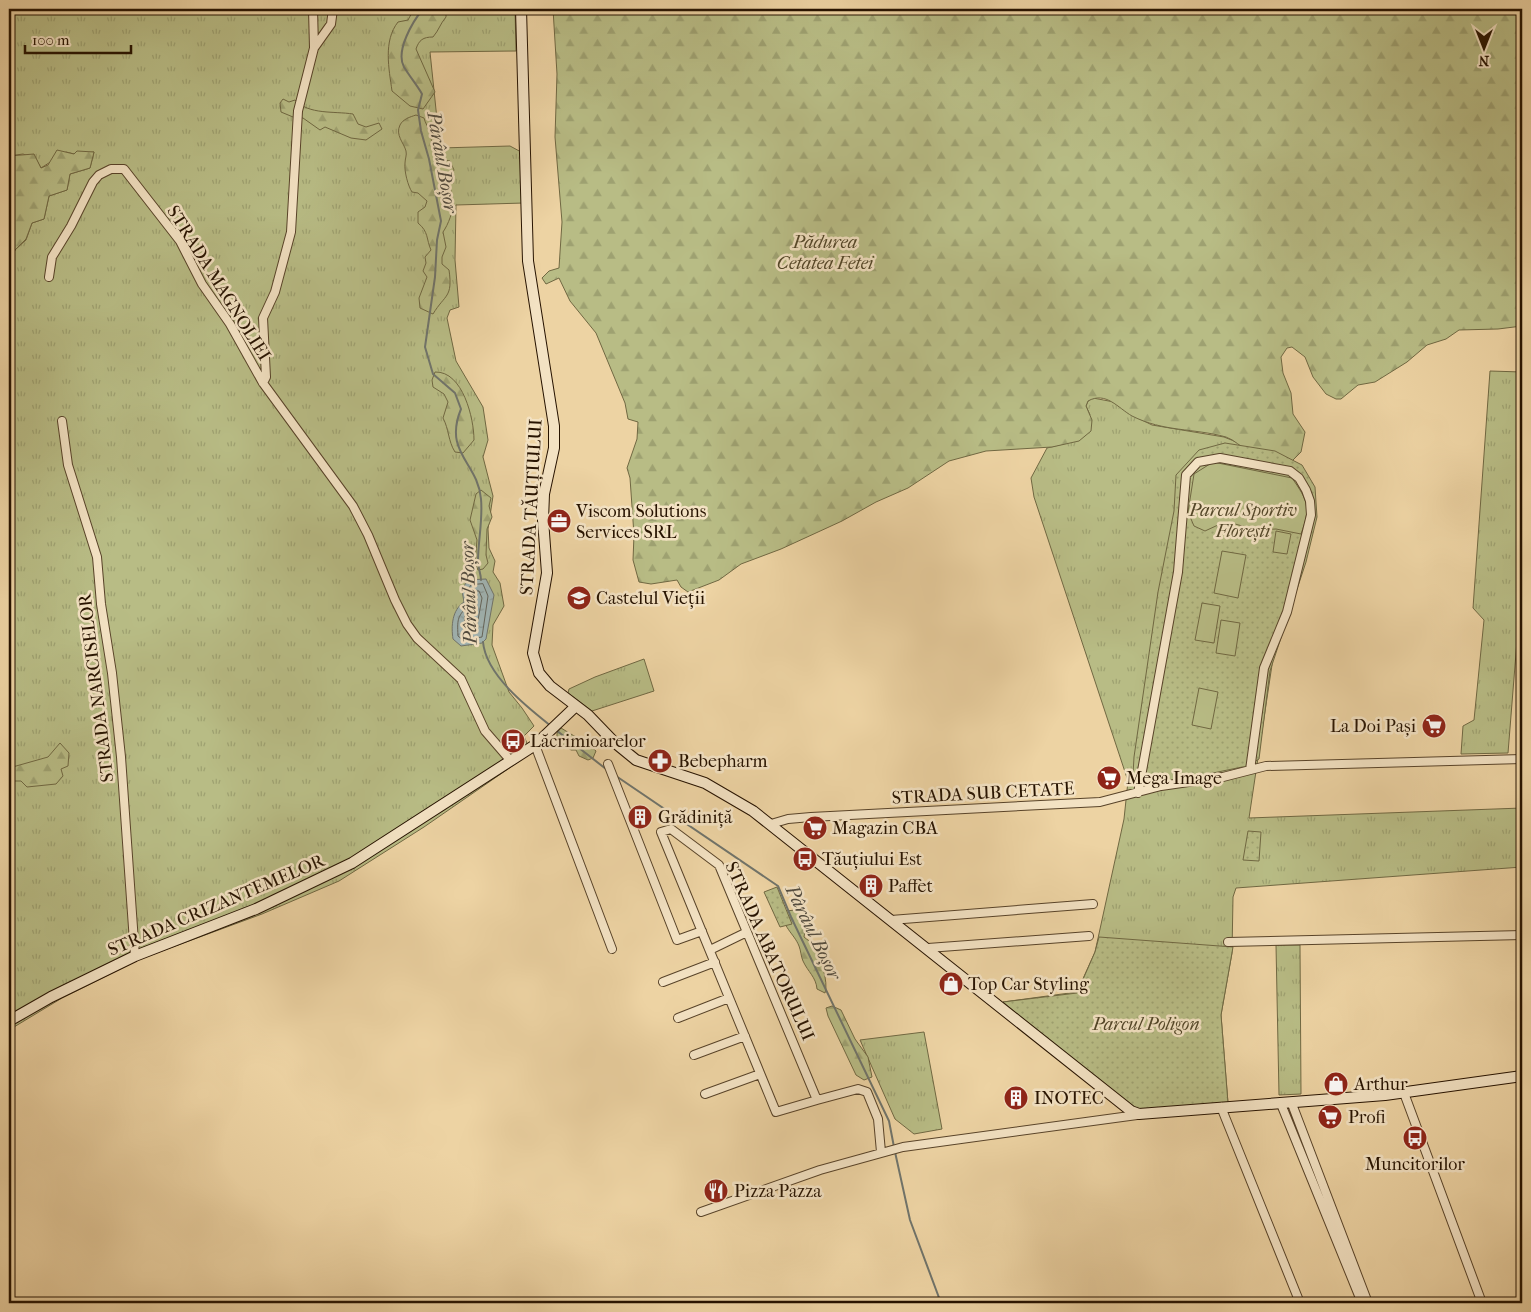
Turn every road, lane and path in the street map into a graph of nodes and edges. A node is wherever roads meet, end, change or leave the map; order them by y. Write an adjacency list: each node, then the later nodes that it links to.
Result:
1 (313, 9): 4 (street)
2 (333, 9): 4 (street)
3 (521, 9): 8 (main road, STRADA TĂUȚIULUI)
4 (314, 48): 6 (street)
5 (49, 277): 6 (street, STRADA MAGNOLIEI)
6 (263, 383): 11 (street)
7 (62, 421): 26 (street, STRADA NARCISELOR)
8 (576, 710): 9 (main road, STRADA CRIZANTEMELOR); 15 (main road, STRADA TĂUȚIULUI)
9 (535, 745): 11 (main road, STRADA CRIZANTEMELOR); 24 (street)
10 (1522, 759): 13 (street, STRADA SUB CETATE)
11 (510, 760): 26 (main road, STRADA CRIZANTEMELOR)
12 (608, 764): 18 (street)
13 (1250, 770): 14 (street, STRADA SUB CETATE); 14 (street)
14 (1138, 793): 15 (street, STRADA SUB CETATE)
15 (770, 824): 17 (main road, STRADA TĂUȚIULUI)
16 (1093, 904): 17 (street)
17 (891, 920): 23 (main road, STRADA TĂUȚIULUI)
18 (702, 931): 19 (street, STRADA ABATORULUI); 25 (street, STRADA ABATORULUI)
19 (748, 932): 25 (street); 38 (street, STRADA ABATORULUI)
20 (1522, 935): 22 (street)
21 (1089, 936): 23 (street)
22 (1228, 942)
23 (928, 948): 42 (main road, STRADA TĂUȚIULUI)
24 (612, 949)
25 (710, 950): 27 (street, STRADA ABATORULUI)
26 (135, 956): 31 (main road, STRADA CRIZANTEMELOR)
27 (714, 962): 28 (street); 29 (street, STRADA ABATORULUI)
28 (663, 982)
29 (729, 998): 30 (street); 32 (street, STRADA ABATORULUI)
30 (678, 1018)
31 (9, 1021)
32 (745, 1036): 33 (street); 34 (street, STRADA ABATORULUI)
33 (694, 1055)
34 (760, 1074): 37 (street); 38 (street, STRADA ABATORULUI)
35 (1522, 1076): 36 (main road)
36 (1404, 1093): 40 (main road); 48 (street)
37 (705, 1094)
38 (817, 1100): 43 (street, STRADA ABATORULUI)
39 (1281, 1104): 40 (main road); 41 (main road); 46 (street)
40 (1292, 1104): 47 (street)
41 (1221, 1107): 42 (main road); 45 (street)
42 (1139, 1114): 43 (street)
43 (885, 1151): 44 (street)
44 (701, 1212)
45 (1300, 1303)
46 (1362, 1303)
47 (1368, 1303)
48 (1482, 1303)

